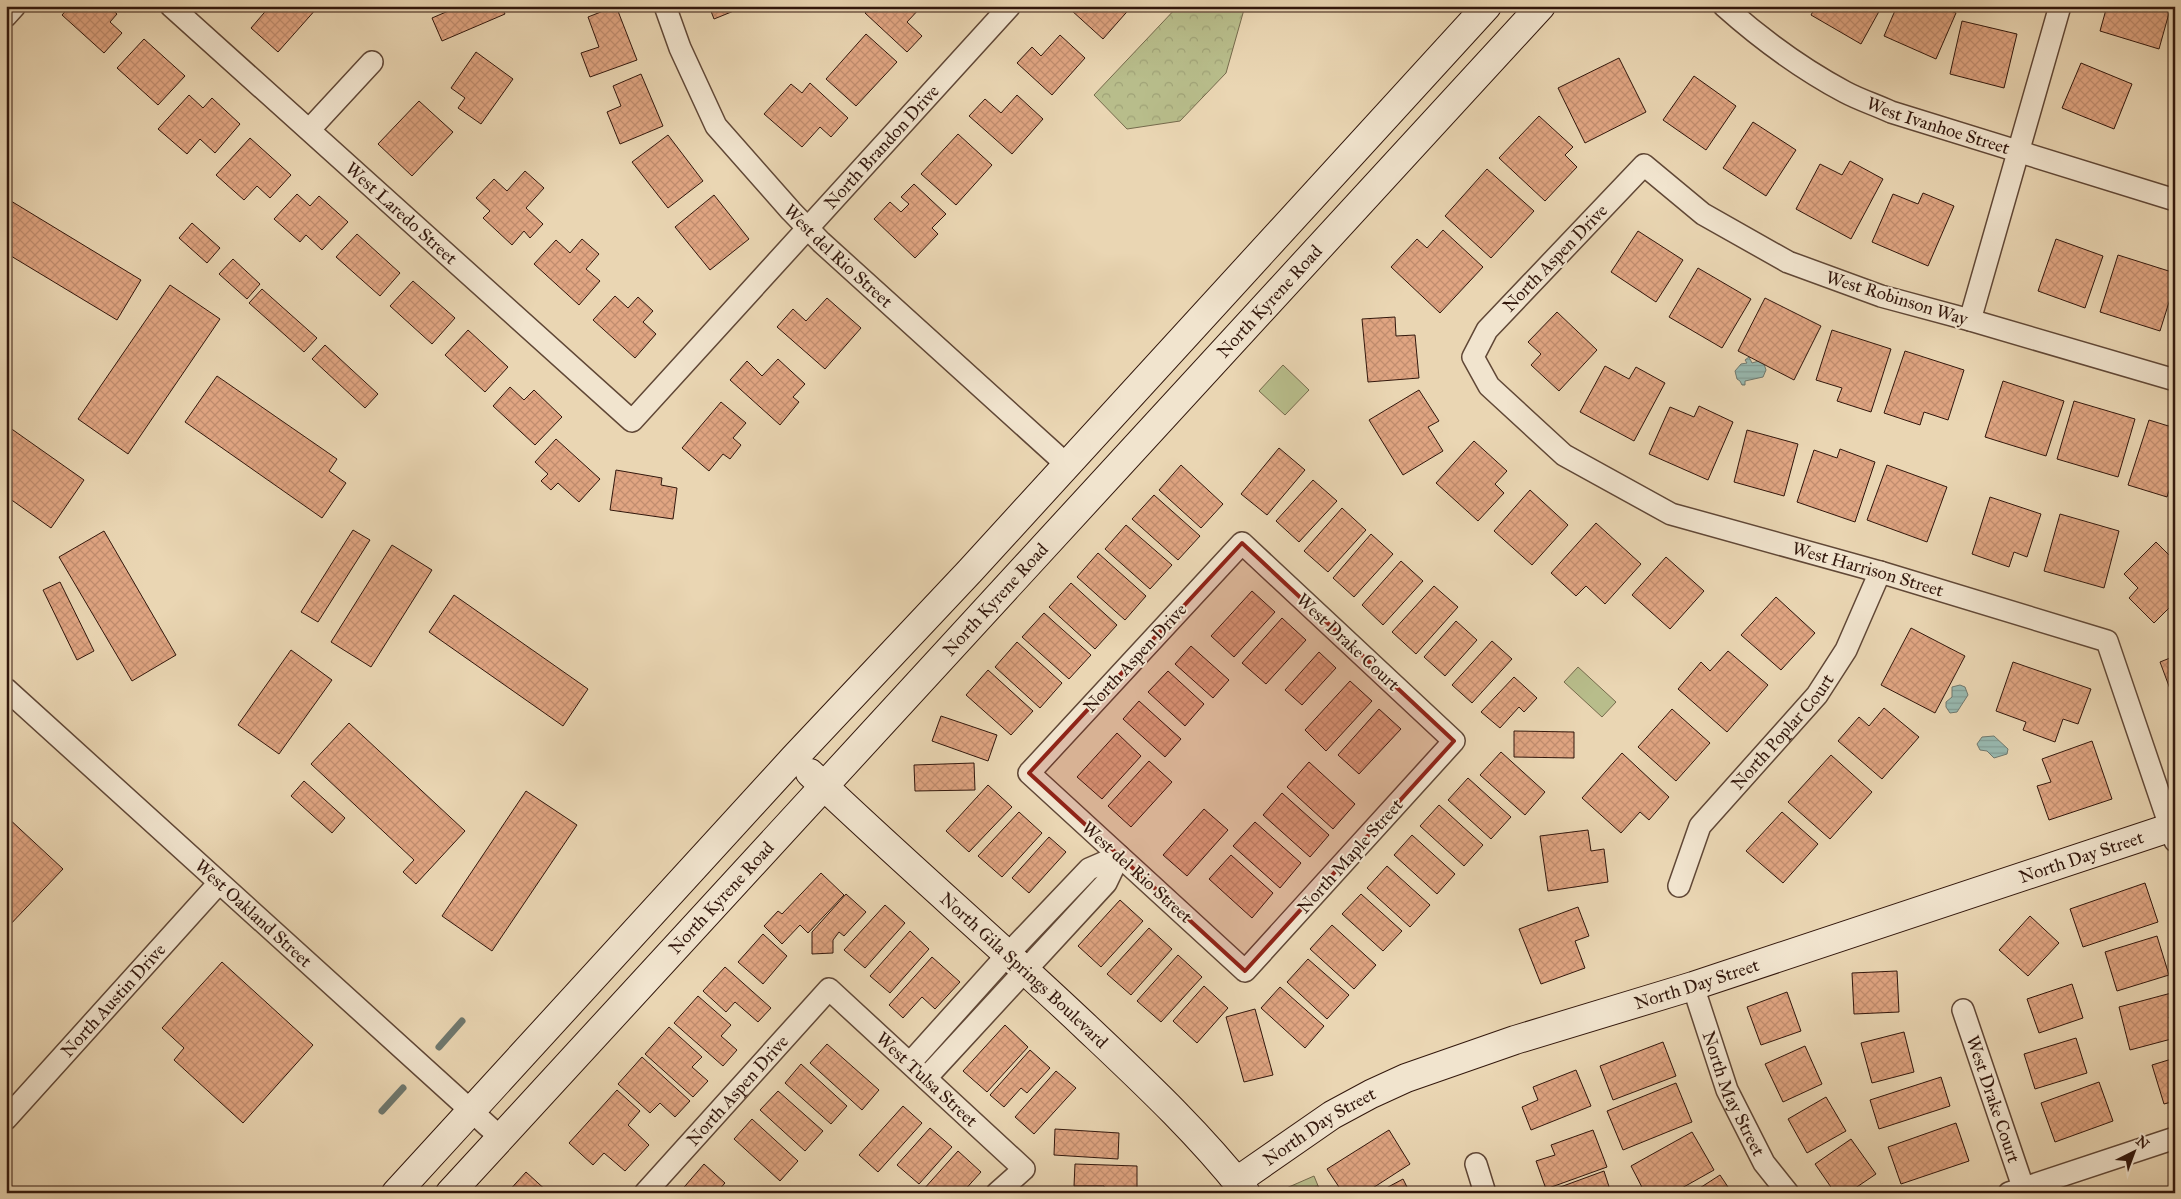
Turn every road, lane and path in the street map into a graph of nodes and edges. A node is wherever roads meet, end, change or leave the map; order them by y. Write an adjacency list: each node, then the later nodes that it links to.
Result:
1 (15, 6): 9 (street)
2 (171, 6): 11 (street, West Laredo Street)
3 (665, 6): 15 (street, West del Rio Street)
4 (1010, 6): 15 (street, North Brandon Drive)
5 (1487, 6): 20 (main road)
6 (1540, 6): 27 (main road, North Kyrene Road)
7 (1724, 6): 12 (street, West Ivanhoe Street)
8 (2060, 6): 12 (street)
9 (6, 16)
10 (372, 62): 11 (street)
11 (310, 129): 19 (street, West Laredo Street)
12 (2018, 152): 14 (street, West Ivanhoe Street); 16 (street)
13 (1644, 165): 16 (street, West Robinson Way); 17 (street, North Aspen Drive)
14 (2175, 200)
15 (808, 228): 19 (street, North Brandon Drive); 20 (street, West del Rio Street)
16 (1970, 320): 18 (street, West Robinson Way)
17 (1473, 357): 22 (street, West Harrison Street)
18 (2175, 380)
19 (632, 420)
20 (1066, 464): 25 (main road)
21 (1242, 543): 24 (street, West Drake Court); 26 (street, North Aspen Drive)
22 (1880, 572): 28 (street, West Harrison Street); 31 (street, North Poplar Court)
23 (6, 689): 30 (street, West Oakland Street)
24 (1454, 741): 33 (street, North Maple Street)
25 (794, 758): 27 (main road, North Gila Springs Boulevard); 39 (main road)
26 (1029, 773): 29 (street, West del Rio Street)
27 (823, 785): 32 (main road, North Gila Springs Boulevard); 41 (main road, North Kyrene Road)
28 (2173, 832): 34 (main road, North Day Street)
29 (1120, 856): 32 (street); 33 (street, West del Rio Street)
30 (220, 883): 39 (street, West Oakland Street); 40 (street, North Austin Drive)
31 (1679, 886)
32 (1016, 962): 37 (street); 38 (street); 44 (main road, North Gila Springs Boulevard)
33 (1245, 971)
34 (1693, 986): 44 (main road, North Day Street); 51 (street, North May Street)
35 (830, 989): 37 (street, West Tulsa Street); 48 (street, North Aspen Drive)
36 (1963, 1010): 45 (street, West Drake Court)
37 (910, 1063): 38 (street, West Tulsa Street)
38 (926, 1078): 49 (street, West Tulsa Street)
39 (471, 1110): 41 (street, West Oakland Street); 46 (main road)
40 (6, 1119)
41 (500, 1137): 47 (main road, North Kyrene Road)
42 (2175, 1138): 45 (street)
43 (1476, 1164): 50 (street)
44 (1241, 1187)
45 (2016, 1190)
46 (396, 1193)
47 (450, 1193)
48 (644, 1193)
49 (997, 1193)
50 (1485, 1193)
51 (1788, 1193)

